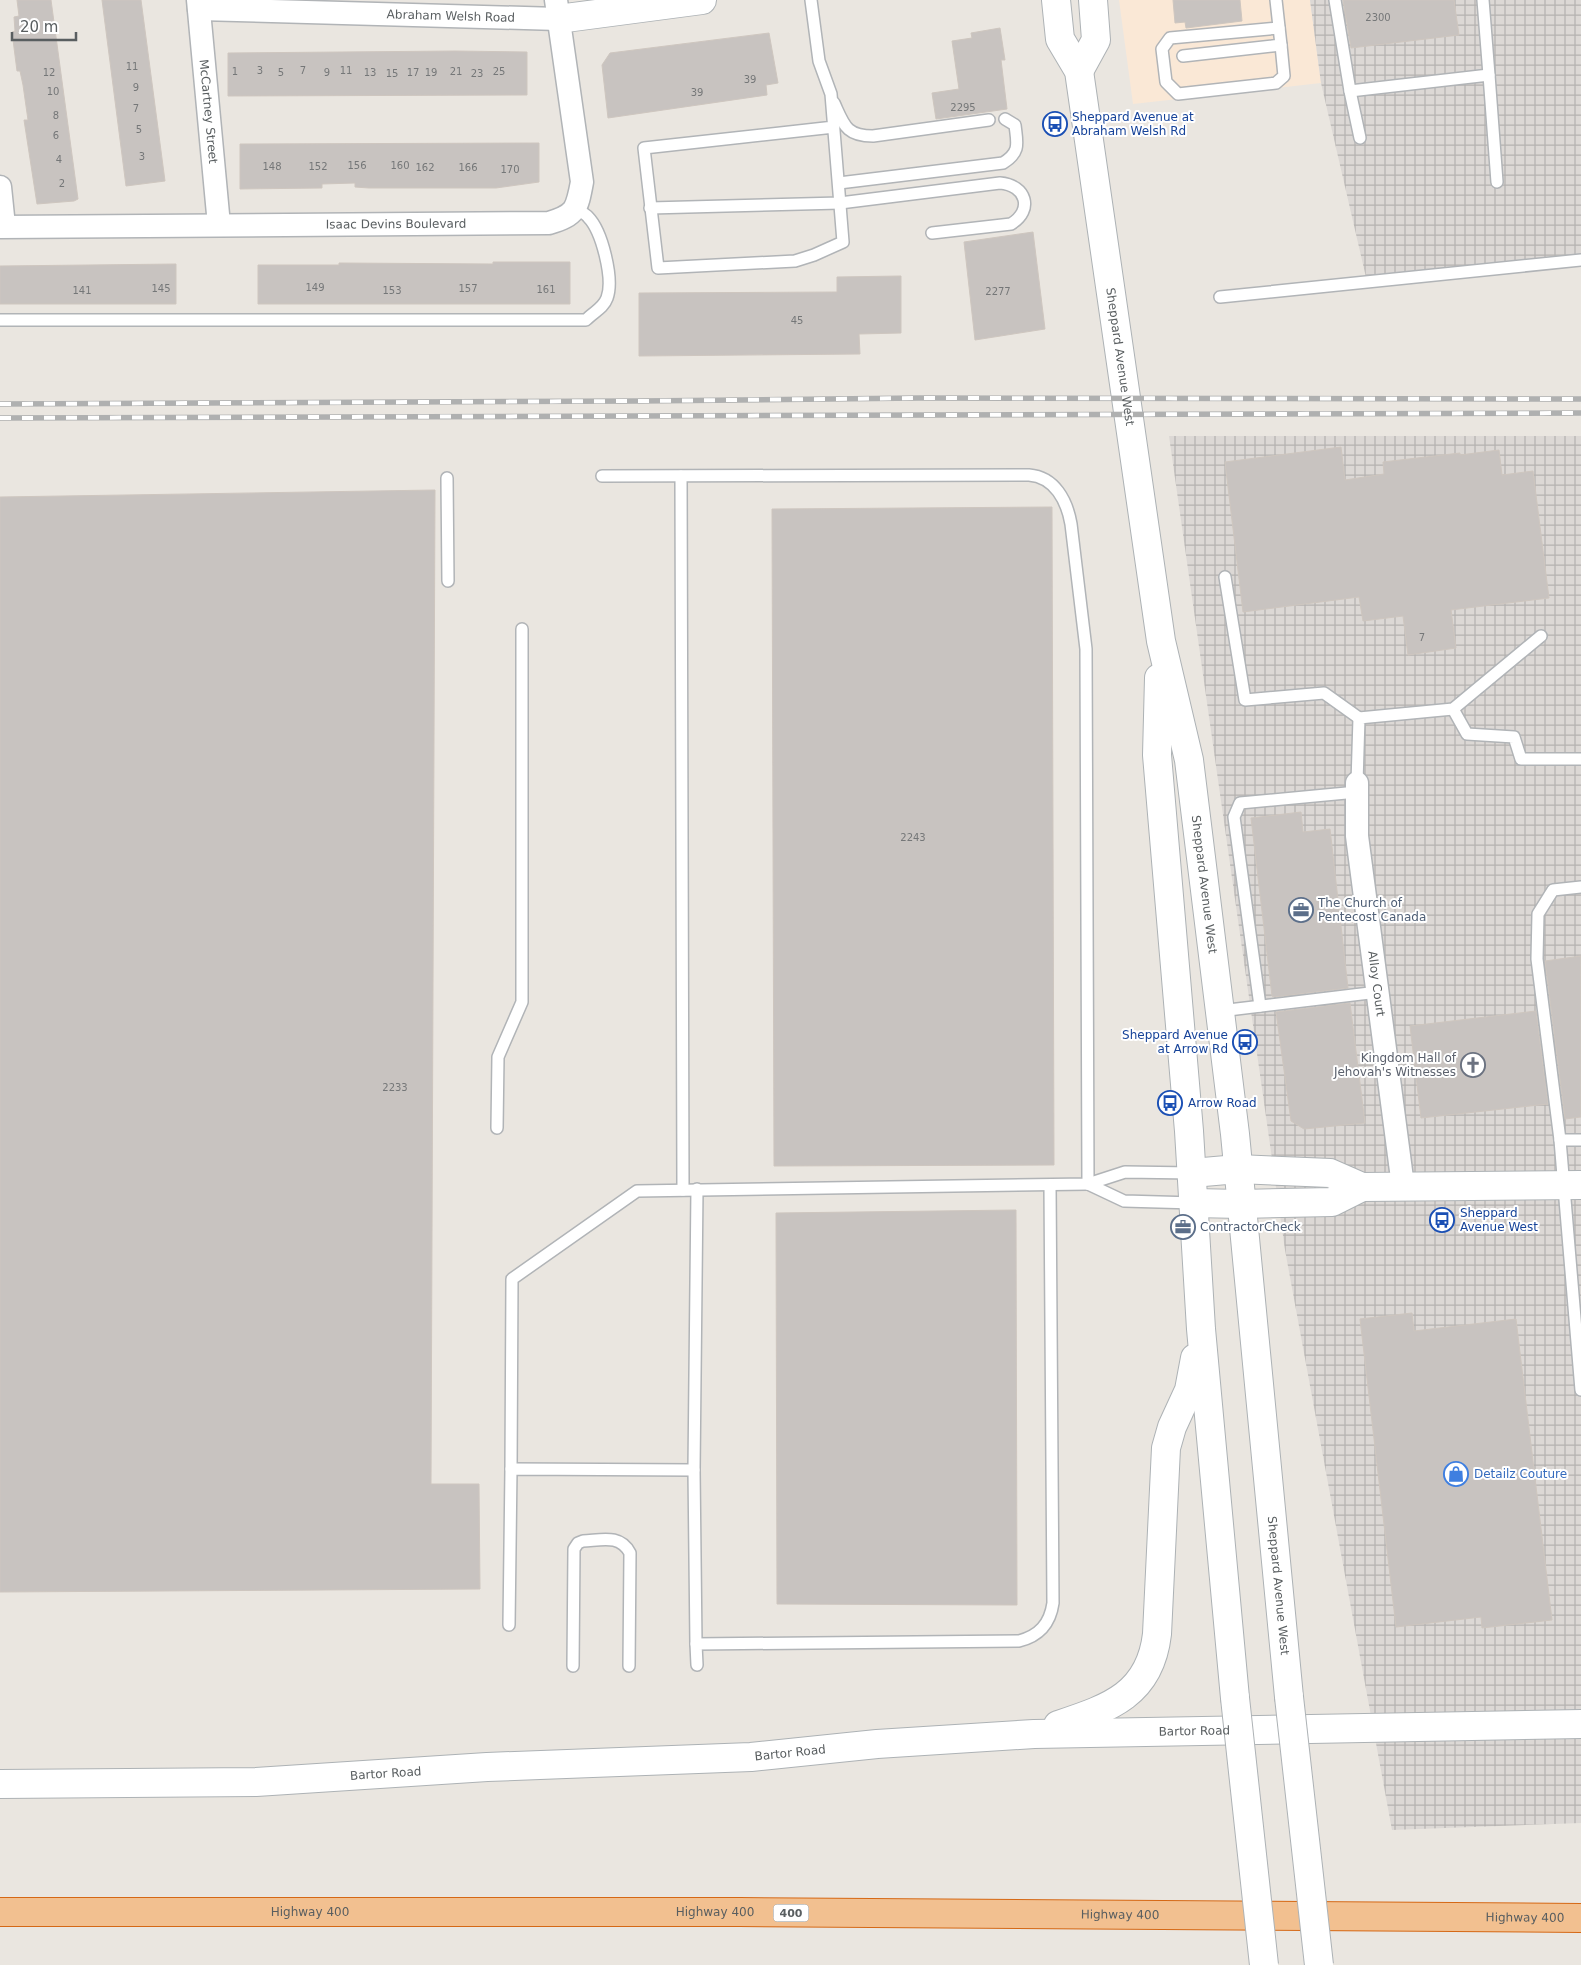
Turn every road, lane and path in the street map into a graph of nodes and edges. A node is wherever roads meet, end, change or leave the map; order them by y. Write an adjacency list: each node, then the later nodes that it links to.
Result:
1 (694, 0): 9 (main road, Abraham Welsh Road)
2 (811, 0): 16 (lane)
3 (1056, 0): 13 (main road, Sheppard Avenue West)
4 (1093, 0): 13 (main road)
5 (1276, 0): 10 (lane)
6 (1335, 0): 15 (lane)
7 (1483, 0): 14 (lane)
8 (199, 5): 9 (street, Abraham Welsh Road); 27 (street, McCartney Street)
9 (557, 9): 26 (street)
10 (1279, 28): 11 (lane); 11 (lane)
11 (1281, 45): 12 (lane)
12 (1183, 56)
13 (1079, 72): 40 (main road, Sheppard Avenue West)
14 (1489, 75): 15 (lane); 21 (lane)
15 (1350, 91): 20 (lane)
16 (831, 94): 18 (lane); 19 (lane)
17 (1005, 119): 22 (lane)
18 (989, 120)
19 (834, 127): 22 (lane); 25 (lane)
20 (1360, 138)
21 (1497, 182)
22 (839, 183): 24 (lane)
23 (0, 187): 28 (street)
24 (840, 202): 25 (lane); 25 (lane); 29 (lane)
25 (650, 208)
26 (575, 209): 27 (street, Isaac Devins Boulevard); 32 (lane)
27 (219, 225): 28 (street, Isaac Devins Boulevard)
28 (2, 226)
29 (932, 233)
30 (1581, 260): 31 (lane)
31 (1220, 297)
32 (0, 320)
33 (602, 476): 34 (lane)
34 (681, 476): 55 (lane); 60 (lane)
35 (447, 478): 37 (lane)
36 (1225, 577): 42 (lane)
37 (448, 581)
38 (522, 629): 49 (lane)
39 (1542, 636): 41 (lane)
40 (1160, 641): 48 (main road, Sheppard Avenue West); 53 (main road, Sheppard Avenue West)
41 (1453, 709): 42 (lane); 43 (lane)
42 (1360, 718): 44 (lane)
43 (1581, 759)
44 (1357, 788): 46 (street, Alloy Court); 47 (lane)
45 (1581, 887): 50 (lane)
46 (1378, 992): 47 (lane); 57 (street, Alloy Court)
47 (1260, 1006): 48 (lane)
48 (1220, 1011): 52 (main road, Sheppard Avenue West)
49 (498, 1128)
50 (1560, 1140): 51 (lane); 56 (lane)
51 (1581, 1140)
52 (1238, 1169): 53 (main road); 58 (main road); 62 (main road, Sheppard Avenue West)
53 (1192, 1173): 55 (lane); 61 (main road, Sheppard Avenue West)
54 (1050, 1184): 55 (lane); 59 (lane); 69 (lane)
55 (1088, 1184): 61 (lane)
56 (1573, 1185): 57 (main road); 63 (lane)
57 (1403, 1186): 58 (main road)
58 (1362, 1187): 62 (main road)
59 (697, 1189): 60 (lane); 67 (lane)
60 (683, 1190): 66 (lane)
61 (1194, 1202): 62 (main road); 64 (main road, Sheppard Avenue West)
62 (1241, 1204): 79 (main road, Sheppard Avenue West, bridge)
63 (1576, 1268): 65 (lane)
64 (1201, 1330): 74 (main road); 78 (main road, Sheppard Avenue West, bridge)
65 (1581, 1390)
66 (512, 1469): 67 (lane); 68 (lane)
67 (694, 1470): 69 (lane)
68 (509, 1625)
69 (696, 1644): 70 (lane)
70 (697, 1665)
71 (573, 1666): 72 (lane)
72 (629, 1666)
73 (1581, 1724): 74 (main road, Bartor Road)
74 (1034, 1734): 75 (main road, Bartor Road)
75 (0, 1784)
76 (0, 1912): 77 (highway, Highway 400 / 400)
77 (1581, 1918)
78 (1264, 1965)
79 (1320, 1965)

